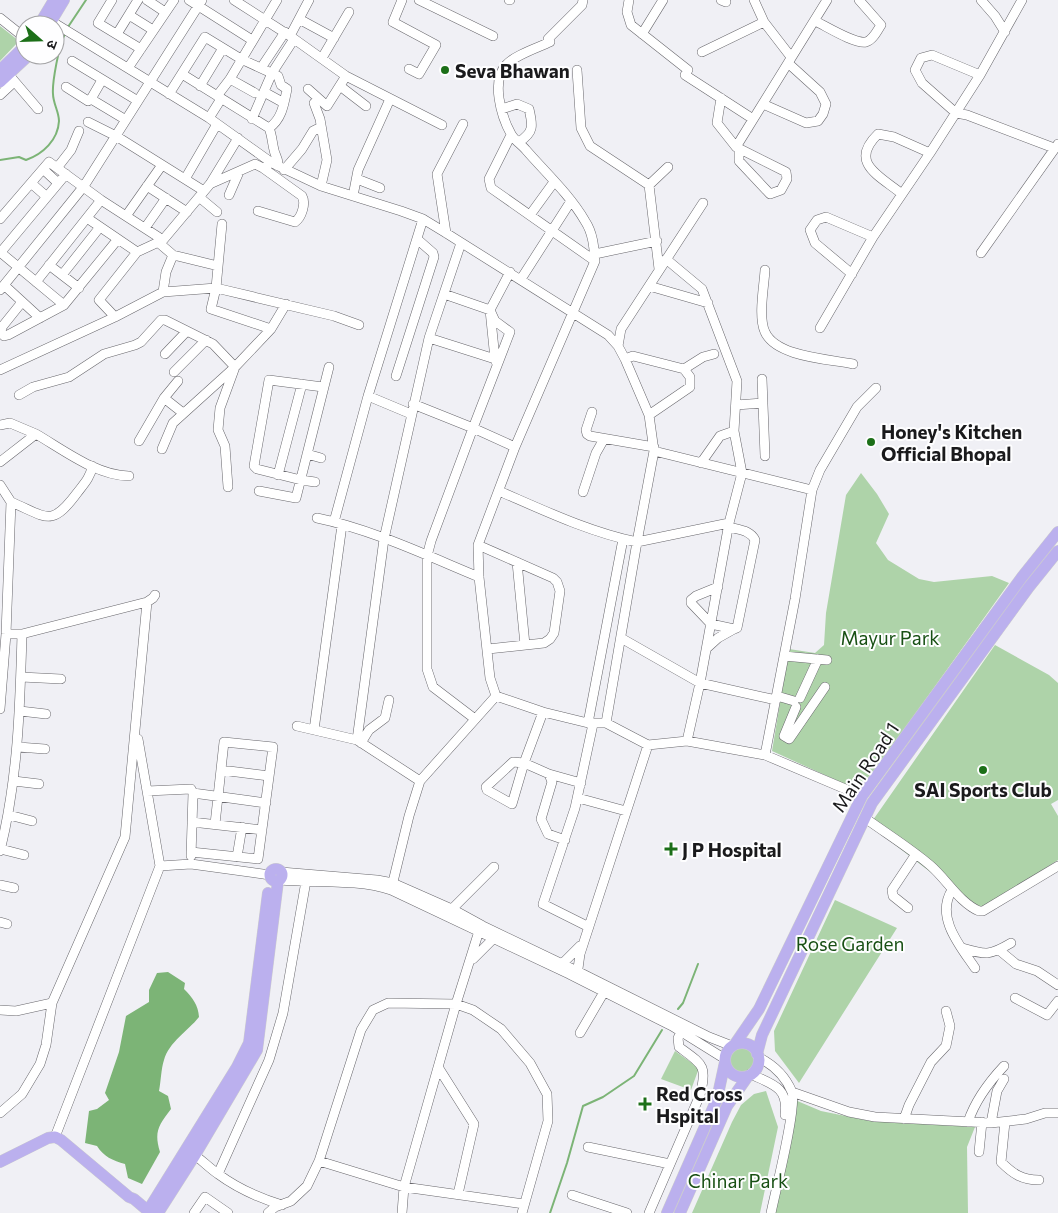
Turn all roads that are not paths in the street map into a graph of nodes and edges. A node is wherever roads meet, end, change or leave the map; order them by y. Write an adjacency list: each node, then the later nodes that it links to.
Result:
1 (54, 0): 24 (main road)
2 (64, 0): 25 (main road)
3 (112, 0): 38 (street)
4 (138, 0): 26 (street)
5 (147, 0): 22 (street)
6 (174, 0): 22 (street)
7 (189, 0): 21 (street)
8 (234, 0): 31 (street)
9 (277, 0): 31 (street)
10 (309, 0): 30 (street)
11 (402, 0): 55 (street)
12 (419, 0): 41 (street)
13 (583, 0): 82 (street)
14 (629, 0): 39 (street)
15 (663, 0): 39 (street)
16 (754, 0): 33 (street)
17 (827, 0): 32 (street)
18 (859, 0): 32 (street)
19 (982, 0): 27 (street)
20 (1022, 0): 28 (street)
21 (200, 3): 43 (street); 64 (street)
22 (166, 12): 35 (street)
23 (348, 12): 42 (street)
24 (45, 15)
25 (55, 15)
26 (129, 15): 35 (street); 38 (street)
27 (995, 16): 28 (street); 37 (street)
28 (1013, 16): 37 (street)
29 (0, 18): 34 (street)
30 (299, 19): 40 (street); 42 (street)
31 (265, 20): 40 (street); 43 (street)
32 (815, 21): 50 (street)
33 (764, 22): 46 (street); 50 (street)
34 (15, 30)
35 (154, 30): 45 (street)
36 (65, 32): 53 (street)
37 (1005, 32): 59 (street)
38 (117, 34): 45 (street)
39 (642, 34): 74 (street)
40 (290, 35): 47 (street); 54 (street); 57 (street)
41 (493, 36)
42 (334, 38): 47 (street)
43 (252, 40): 48 (street)
44 (223, 48): 48 (street); 58 (street); 65 (street)
45 (141, 49): 53 (street)
46 (702, 52)
47 (322, 58): 60 (street)
48 (241, 59): 54 (street); 62 (street)
49 (72, 60): 63 (street)
50 (790, 60): 79 (street); 79 (street)
51 (15, 62): 61 (main road)
52 (19, 65): 61 (main road)
53 (128, 68): 64 (street)
54 (261, 68): 57 (street)
55 (409, 69)
56 (577, 70): 115 (street)
57 (272, 73): 69 (street); 77 (street)
58 (182, 74): 65 (street); 70 (street)
59 (980, 75): 83 (street); 83 (street)
60 (346, 76): 66 (street); 73 (street)
61 (6, 77): 71 (street); 81 (street)
62 (230, 79): 69 (street); 72 (street)
63 (102, 80): 75 (street); 76 (street)
64 (150, 81): 70 (street); 76 (street)
65 (200, 86): 72 (street)
66 (340, 86): 68 (street); 80 (street)
67 (66, 87): 75 (street)
68 (308, 89)
69 (259, 93): 77 (street); 84 (street)
70 (169, 94): 87 (street)
71 (0, 95)
72 (219, 98): 84 (street); 87 (street)
73 (390, 98): 90 (street); 110 (street)
74 (720, 98): 85 (street); 99 (street)
75 (91, 99): 86 (street)
76 (138, 102): 86 (street)
77 (284, 103): 92 (street)
78 (314, 103): 91 (street)
79 (763, 104): 85 (street)
80 (366, 106)
81 (38, 109)
82 (502, 109): 94 (street); 97 (street)
83 (956, 113): 98 (street); 100 (street)
84 (252, 119): 92 (street)
85 (753, 119): 99 (street)
86 (126, 120): 95 (street)
87 (213, 121): 96 (street); 109 (street)
88 (88, 122): 95 (street)
89 (463, 124): 140 (street)
90 (442, 125)
91 (321, 127): 102 (street); 118 (street)
92 (269, 128): 102 (street)
93 (79, 131): 104 (street)
94 (511, 135): 97 (street); 131 (street)
95 (116, 136): 101 (street); 116 (street)
96 (238, 138): 102 (street); 119 (street)
97 (519, 142): 111 (street)
98 (1056, 146): 149 (street)
99 (737, 148): 99 (street)
100 (930, 153): 121 (street); 121 (street)
101 (162, 165): 109 (street); 117 (street)
102 (278, 166): 105 (street); 118 (street)
103 (668, 167): 115 (street)
104 (57, 168): 106 (street); 108 (street)
105 (263, 168): 107 (street); 128 (street)
106 (43, 169): 112 (street); 113 (street)
107 (240, 172): 119 (street); 120 (street)
108 (66, 174): 113 (street); 116 (street)
109 (184, 179): 119 (street)
110 (357, 179): 114 (street); 122 (street)
111 (554, 182): 126 (street); 131 (street)
112 (31, 183): 123 (street); 134 (street)
113 (58, 183): 123 (street)
114 (377, 184)
115 (649, 185): 144 (street)
116 (84, 186): 125 (street); 155 (street)
117 (148, 186): 124 (street); 132 (street)
118 (321, 186): 122 (street)
119 (204, 191): 129 (street); 130 (street)
120 (229, 194)
121 (902, 194): 141 (street)
122 (354, 196): 135 (street)
123 (47, 197): 148 (street)
124 (166, 198): 129 (street); 138 (street)
125 (101, 200): 132 (street); 133 (street)
126 (571, 201): 139 (street); 151 (street)
127 (703, 203): 152 (street)
128 (258, 211)
129 (187, 212): 145 (street)
130 (217, 212)
131 (530, 215): 139 (street)
132 (126, 216): 138 (street)
133 (87, 218): 137 (street); 153 (street)
134 (0, 219)
135 (423, 219): 140 (street); 143 (street)
136 (222, 224): 154 (street)
137 (100, 227): 142 (street); 160 (street)
138 (145, 228): 145 (street)
139 (552, 230): 151 (street); 161 (street)
140 (446, 232): 146 (street)
141 (873, 237): 159 (street); 159 (street)
142 (118, 239): 147 (street); 165 (street)
143 (417, 239): 196 (street); 203 (street)
144 (657, 241): 151 (street); 156 (street)
145 (161, 242): 147 (street); 150 (street)
146 (462, 243): 158 (street); 168 (street)
147 (137, 252): 175 (street)
148 (0, 253): 155 (street)
149 (981, 253)
150 (173, 255): 154 (street); 167 (street)
151 (595, 257): 174 (street)
152 (666, 259): 156 (street); 170 (street)
153 (49, 265): 160 (street); 162 (street)
154 (218, 266): 166 (street)
155 (19, 267): 162 (street); 164 (street)
156 (659, 269): 163 (street)
157 (765, 270): 190 (street)
158 (510, 272): 161 (street); 173 (street)
159 (852, 274): 178 (street)
160 (62, 275): 165 (street)
161 (521, 280): 174 (street)
162 (36, 282): 172 (street)
163 (649, 286): 170 (street); 180 (street)
164 (2, 287): 169 (street)
165 (79, 288): 172 (street)
166 (216, 288): 167 (street); 171 (street); 179 (street)
167 (163, 292): 175 (street)
168 (444, 294): 173 (street); 183 (street)
169 (22, 302): 176 (street); 176 (street)
170 (708, 303): 207 (street)
171 (286, 304): 177 (street); 179 (street)
172 (64, 305): 176 (street)
173 (490, 310): 189 (street); 189 (street)
174 (573, 313): 182 (street); 218 (street)
175 (115, 317): 194 (street)
176 (40, 318)
177 (359, 325)
178 (820, 328)
179 (271, 329): 191 (street)
180 (621, 329): 182 (street); 185 (street)
181 (187, 331): 184 (street); 186 (street); 202 (street)
182 (608, 335): 185 (street)
183 (429, 338): 189 (street); 205 (street)
184 (206, 340): 191 (street); 195 (street)
185 (618, 346): 188 (street)
186 (165, 354)
187 (714, 354): 193 (street)
188 (625, 360): 193 (street); 211 (street)
189 (496, 361): 213 (street)
190 (853, 364)
191 (235, 367): 209 (street); 233 (street)
192 (329, 367): 200 (street)
193 (684, 369): 211 (street)
194 (0, 370)
195 (174, 372)
196 (396, 376)
197 (762, 379): 206 (street)
198 (178, 381): 204 (street)
199 (302, 384): 200 (street); 228 (street); 228 (street)
200 (323, 387): 221 (street)
201 (876, 388): 234 (street)
202 (19, 395)
203 (368, 396): 210 (street); 240 (street)
204 (164, 398): 209 (street); 217 (street)
205 (413, 404): 210 (street); 213 (street)
206 (763, 404): 207 (street); 222 (street)
207 (736, 405): 214 (street)
208 (592, 412): 216 (street)
209 (183, 413): 219 (street)
210 (411, 414): 243 (street)
211 (649, 415): 220 (street)
212 (0, 425): 215 (street)
213 (472, 428): 218 (street); 248 (street)
214 (734, 431): 225 (street); 227 (street)
215 (36, 434): 224 (street); 226 (street)
216 (604, 439): 220 (street); 237 (street)
217 (139, 441)
218 (515, 447): 236 (street)
219 (162, 449)
220 (654, 449): 225 (street); 245 (street)
221 (307, 454): 223 (street); 230 (street)
222 (765, 456)
223 (321, 458)
224 (0, 462)
225 (701, 462): 227 (street)
226 (92, 466): 229 (street); 238 (street)
227 (742, 473): 234 (street); 241 (street)
228 (278, 475): 230 (street)
229 (129, 476)
230 (301, 480): 231 (street); 235 (street)
231 (315, 482)
232 (0, 485): 238 (street)
233 (228, 487)
234 (812, 490): 264 (street)
235 (259, 491)
236 (499, 491): 244 (street); 246 (street)
237 (583, 492)
238 (11, 502): 258 (street)
239 (317, 518): 240 (street)
240 (338, 523): 243 (street); 283 (street)
241 (729, 525): 245 (street); 253 (street); 257 (street)
242 (1058, 532): 249 (main road, Main Road 1)
243 (384, 539): 248 (street); 284 (street)
244 (623, 539): 245 (street); 280 (street)
245 (637, 542): 260 (street)
246 (478, 545): 250 (street); 252 (street)
247 (1058, 551): 251 (main road, Main Road 1)
248 (427, 556): 252 (street); 278 (street)
249 (1036, 559): 251 (main road); 300 (main road, Main Road 1)
250 (517, 562): 261 (street); 261 (street)
251 (1043, 569): 306 (main road, Main Road 1)
252 (479, 576): 263 (street)
253 (718, 587): 256 (street); 256 (street)
254 (155, 595): 255 (street)
255 (147, 602): 259 (street); 282 (street)
256 (711, 624): 257 (street); 262 (street)
257 (734, 629): 262 (street)
258 (6, 634): 259 (street); 274 (street)
259 (22, 634): 265 (street)
260 (621, 638): 267 (street); 279 (street)
261 (525, 645): 263 (street)
262 (707, 648): 267 (street)
263 (488, 649): 269 (street)
264 (784, 656): 270 (street); 272 (street)
265 (21, 676): 266 (street); 275 (street)
266 (61, 679)
267 (700, 683): 270 (street); 285 (street)
268 (825, 687): 273 (street)
269 (496, 696): 276 (street); 278 (street)
270 (776, 698): 272 (street); 289 (street)
271 (389, 700): 284 (street)
272 (798, 702): 273 (street); 273 (street)
273 (812, 707)
274 (0, 709)
275 (20, 712): 277 (street); 287 (street)
276 (543, 712): 280 (street); 290 (street)
277 (46, 714)
278 (475, 719): 295 (street)
279 (606, 723): 280 (street); 286 (street)
280 (590, 724): 296 (street)
281 (297, 726): 283 (street)
282 (136, 728): 298 (street); 345 (street)
283 (314, 730): 284 (street)
284 (359, 741): 295 (street)
285 (687, 741): 286 (street); 289 (street)
286 (648, 745): 304 (street)
287 (18, 747): 288 (street); 294 (street)
288 (45, 749)
289 (765, 755): 300 (street)
290 (524, 764): 290 (street); 292 (street)
291 (221, 770): 293 (street); 293 (street); 301 (street)
292 (549, 774): 296 (street); 312 (street)
293 (269, 776): 303 (street)
294 (14, 781): 297 (street); 305 (street)
295 (420, 782): 325 (street)
296 (581, 783): 302 (street)
297 (39, 784)
298 (147, 791): 299 (street); 319 (street)
299 (193, 793): 301 (street); 308 (street)
300 (862, 796): 351 (main road, Main Road 1)
301 (218, 797): 303 (street); 309 (street)
302 (578, 798): 304 (street); 312 (street)
303 (266, 803): 311 (street)
304 (626, 811): 330 (street)
305 (6, 817): 307 (street); 313 (street)
306 (865, 818): 315 (street); 352 (main road, Main Road 1)
307 (32, 821)
308 (192, 822): 309 (street); 314 (street)
309 (215, 824): 310 (street)
310 (242, 828): 311 (street); 317 (street)
311 (262, 830): 317 (street)
312 (565, 840): 330 (street)
313 (0, 850): 316 (street)
314 (191, 852): 317 (street); 318 (street)
315 (916, 854): 327 (street); 328 (street)
316 (24, 855)
317 (237, 857)
318 (191, 864): 319 (street); 322 (street)
319 (160, 866): 365 (street)
320 (494, 866): 329 (street)
321 (1058, 866): 327 (street)
322 (276, 877): 323 (street); 325 (street); 367 (main road)
323 (306, 881): 325 (street); 372 (street)
324 (0, 885): 326 (street)
325 (392, 887): 329 (street); 331 (street)
326 (14, 888)
327 (952, 890): 335 (street)
328 (908, 908)
329 (452, 909): 338 (street)
330 (589, 928): 333 (street)
331 (479, 931): 332 (street); 337 (street)
332 (494, 938): 337 (street); 338 (street)
333 (584, 940): 338 (street); 340 (street)
334 (1011, 943): 336 (street)
335 (962, 948): 336 (street); 339 (street)
336 (999, 950): 341 (street)
337 (471, 961): 346 (street)
338 (560, 966): 340 (street)
339 (975, 968)
340 (577, 974): 342 (street); 349 (street)
341 (1058, 985)
342 (604, 992): 349 (street); 350 (street)
343 (1015, 998): 344 (street)
344 (1058, 1001)
345 (52, 1004): 347 (street); 359 (street)
346 (456, 1004): 355 (street); 369 (street); 378 (street)
347 (0, 1010)
348 (946, 1012): 361 (street)
349 (683, 1029): 351 (street); 353 (street); 371 (street)
350 (580, 1033)
351 (734, 1045): 352 (main road); 353 (main road)
352 (758, 1055): 356 (main road); 358 (street)
353 (725, 1061): 356 (main road); 386 (main road)
354 (1004, 1066): 362 (street)
355 (438, 1067): 374 (street); 375 (street)
356 (749, 1075): 387 (main road); 388 (street)
357 (1004, 1080): 363 (street)
358 (792, 1092): 361 (street); 389 (street)
359 (0, 1113)
360 (1058, 1113): 364 (street)
361 (904, 1119): 362 (street)
362 (968, 1122): 363 (street)
363 (986, 1122): 364 (street); 368 (street)
364 (1006, 1122): 373 (street)
365 (55, 1137): 370 (main road); 379 (main road)
366 (588, 1147): 371 (street)
367 (191, 1152): 372 (street); 379 (main road)
368 (979, 1152)
369 (319, 1160): 374 (street); 377 (street)
370 (0, 1162)
371 (670, 1164): 385 (street)
372 (218, 1174): 377 (street)
373 (1039, 1180)
374 (404, 1187): 375 (street); 383 (street)
375 (458, 1194): 378 (street)
376 (572, 1195): 384 (street)
377 (282, 1205): 382 (street)
378 (523, 1209)
379 (149, 1212)
380 (194, 1213): 381 (street)
381 (228, 1213)
382 (268, 1213)
383 (402, 1213)
384 (627, 1213)
385 (649, 1213)
386 (668, 1213)
387 (680, 1213)
388 (765, 1213)
389 (770, 1213)

